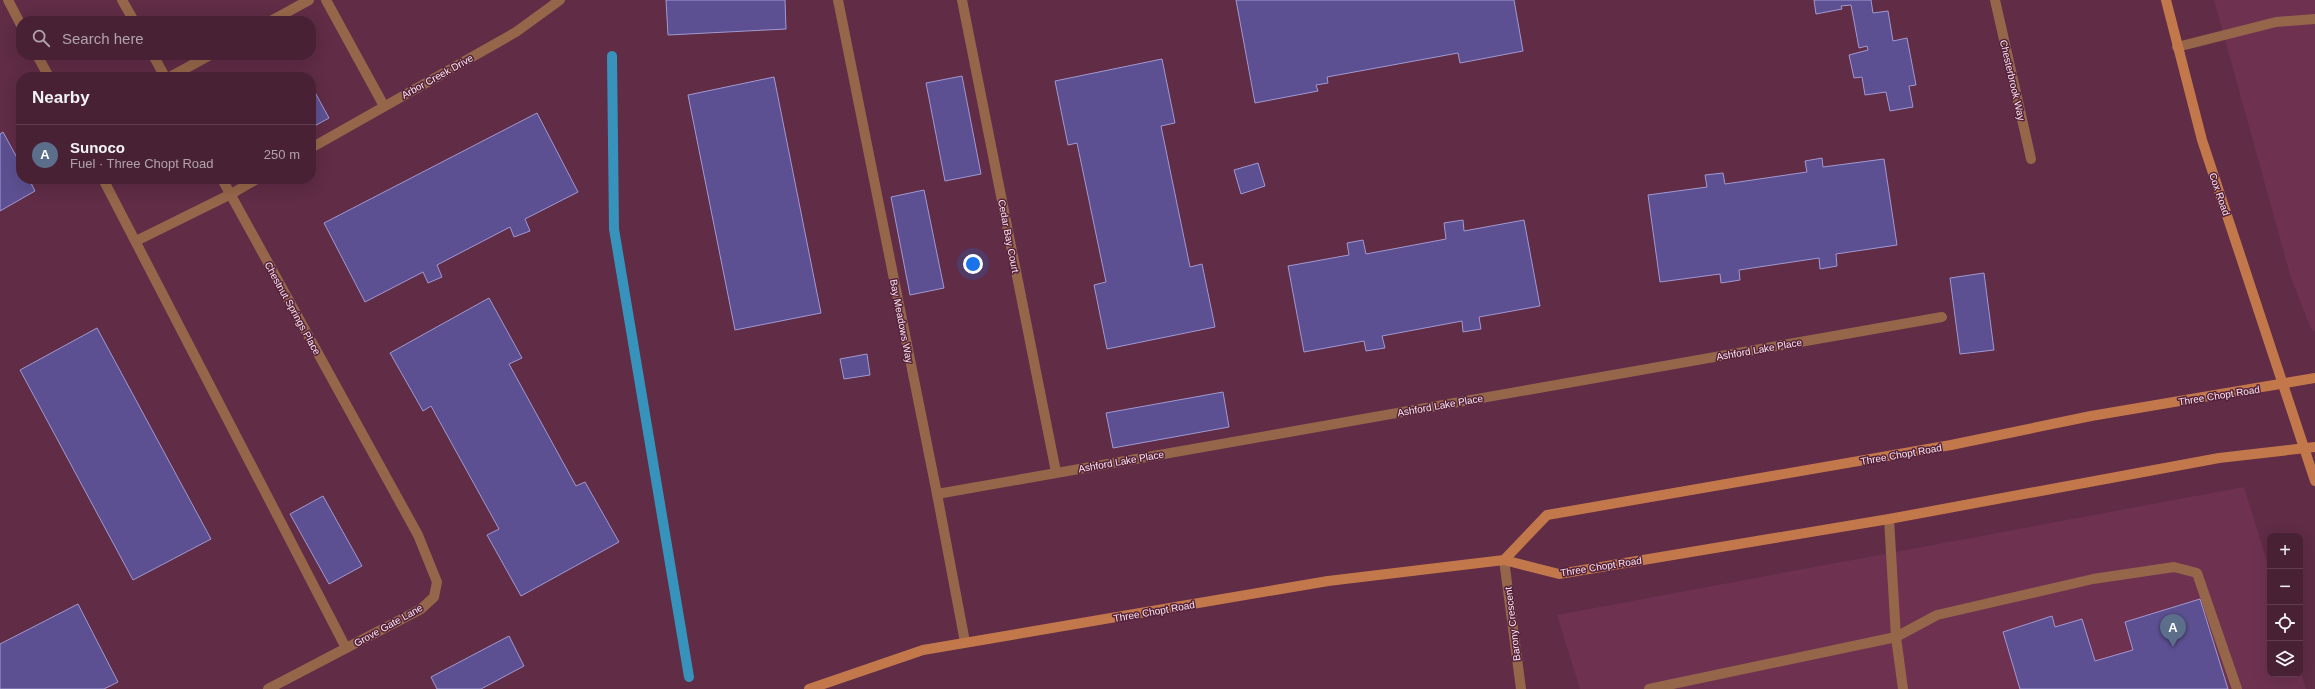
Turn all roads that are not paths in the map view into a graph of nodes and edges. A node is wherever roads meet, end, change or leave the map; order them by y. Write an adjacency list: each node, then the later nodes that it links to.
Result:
1 (8, 0): 10 (street)
2 (122, 0): 11 (street)
3 (309, 0): 12 (street)
4 (326, 0): 21 (street)
5 (560, 0): 21 (street, Arbor Creek Drive)
6 (838, 0): 36 (street, Bay Meadows Way)
7 (962, 0): 34 (street, Cedar Bay Court)
8 (1995, 0): 23 (street, Chesterbrook Way)
9 (2166, 0): 14 (main road, Cox Road)
10 (16, 16)
11 (131, 16)
12 (280, 16)
13 (2315, 19): 14 (street)
14 (2176, 47): 31 (main road, Cox Road)
15 (40, 60): 18 (street)
16 (156, 60): 19 (street)
17 (201, 60): 20 (street)
18 (46, 72)
19 (162, 72)
20 (179, 72)
21 (384, 106): 22 (street, Arbor Creek Drive)
22 (316, 145)
23 (2031, 159)
24 (106, 184): 28 (street)
25 (225, 184): 27 (street, Chestnut Springs Place)
26 (248, 184): 27 (street)
27 (231, 194): 28 (street); 32 (street, Chestnut Springs Place)
28 (136, 241): 41 (street)
29 (1942, 317): 34 (street, Ashford Lake Place)
30 (2315, 378): 31 (main road, Three Chopt Road)
31 (2284, 384): 33 (main road, Cox Road); 38 (main road, Three Chopt Road)
32 (364, 436): 41 (street, Grove Gate Lane)
33 (2310, 447): 35 (main road, Cox Road); 37 (main road, Three Chopt Road)
34 (1056, 472): 36 (street, Ashford Lake Place)
35 (2315, 481)
36 (937, 494): 40 (street, Bay Meadows Way)
37 (1889, 519): 38 (main road, Three Chopt Road); 39 (street)
38 (1504, 560): 40 (main road, Three Chopt Road); 44 (street, Barony Crescent)
39 (1896, 637): 45 (street); 46 (street); 47 (street)
40 (965, 642): 43 (main road, Three Chopt Road)
41 (346, 648): 42 (street, Grove Gate Lane)
42 (268, 689)
43 (809, 689)
44 (1521, 689)
45 (1649, 689)
46 (1903, 689)
47 (2237, 689)

